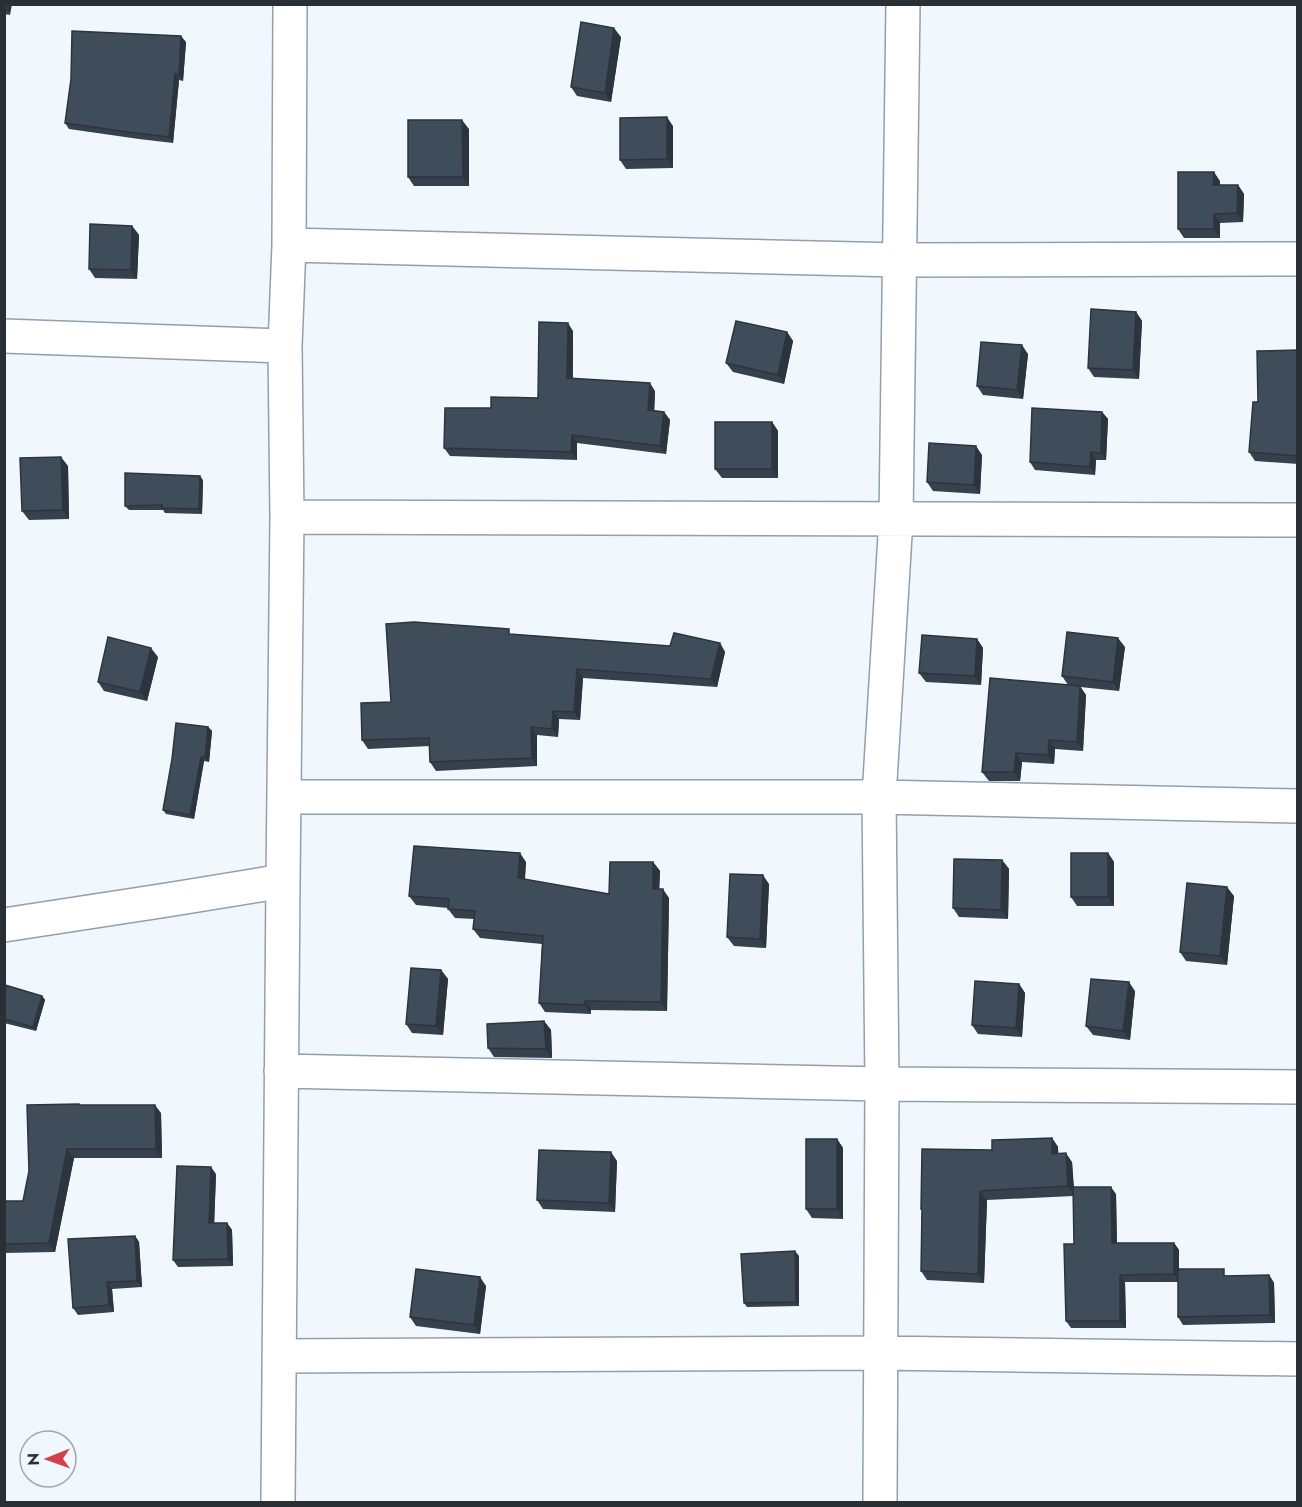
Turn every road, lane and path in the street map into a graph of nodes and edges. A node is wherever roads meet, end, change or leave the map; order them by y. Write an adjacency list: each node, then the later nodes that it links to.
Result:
1 (290, 4): 3 (street)
2 (903, 4): 5 (street)
3 (289, 245): 5 (street); 7 (street)
4 (1298, 259): 5 (street)
5 (899, 260): 9 (street)
6 (4, 336): 7 (street)
7 (285, 346): 8 (street)
8 (287, 517): 9 (street); 11 (street)
9 (896, 519): 10 (street); 12 (street)
10 (1298, 520)
11 (284, 796): 12 (street); 14 (street)
12 (879, 797): 13 (street); 17 (street)
13 (1298, 806)
14 (283, 881): 15 (street); 16 (street)
15 (4, 924)
16 (281, 1071): 17 (street); 20 (street)
17 (882, 1084): 18 (street); 19 (street)
18 (1298, 1087)
19 (880, 1353): 20 (street); 21 (street); 23 (street)
20 (279, 1356): 22 (street)
21 (1298, 1359)
22 (278, 1503)
23 (880, 1503)

